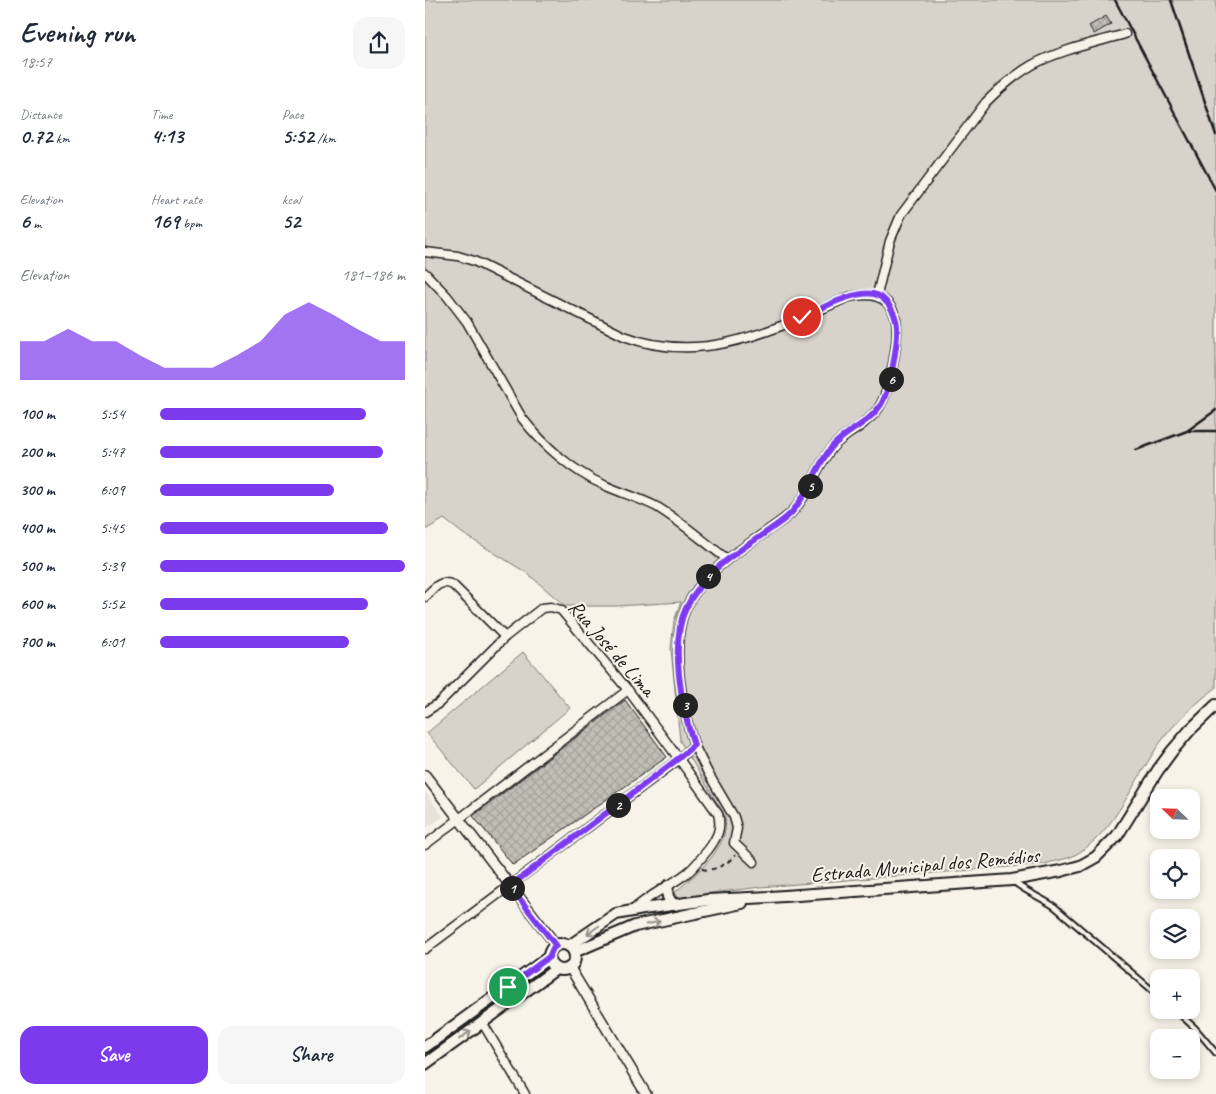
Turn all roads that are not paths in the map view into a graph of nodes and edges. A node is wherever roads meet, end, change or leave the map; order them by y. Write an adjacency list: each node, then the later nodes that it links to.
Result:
1 (1125, 34): 4 (street)
2 (425, 252): 4 (street)
3 (425, 273): 5 (street)
4 (877, 295): 5 (street)
5 (727, 559): 11 (street)
6 (425, 597): 7 (street)
7 (505, 638): 8 (street, Rua José de Lima); 10 (street, Rua José de Lima)
8 (628, 690): 12 (street, Rua José de Lima); 14 (street)
9 (1216, 706): 17 (main road, Estrada Municipal dos Remédios)
10 (425, 712)
11 (694, 745): 12 (street); 16 (street)
12 (679, 758): 18 (street); 19 (street, Rua José de Lima)
13 (425, 775): 14 (street)
14 (459, 820): 15 (street); 18 (street)
15 (425, 845)
16 (754, 862)
17 (1013, 880): 20 (main road, Estrada Municipal dos Remédios); 30 (lane)
18 (510, 886): 24 (street); 25 (street)
19 (668, 886): 21 (main road); 22 (street)
20 (770, 897): 21 (main road, Estrada Municipal dos Remédios); 23 (main road, Estrada Municipal dos Remédios, one-way to 20)
21 (674, 905): 22 (main road, Estrada Municipal dos Remédios)
22 (632, 911): 23 (main road); 26 (main road, Estrada Municipal dos Remédios, one-way to 26)
23 (627, 929): 26 (main road, Estrada Municipal dos Remédios)
24 (556, 946): 26 (main road); 27 (main road)
25 (425, 949)
26 (572, 949): 28 (main road)
27 (549, 957): 29 (main road); 33 (main road)
28 (570, 968): 29 (main road); 37 (street)
29 (556, 969): 32 (main road)
30 (1150, 988)
31 (1185, 1019): 34 (lane)
32 (482, 1022): 35 (main road, one-way to 32); 36 (street)
33 (425, 1047)
34 (1216, 1053)
35 (425, 1064)
36 (525, 1094)
37 (647, 1094)

